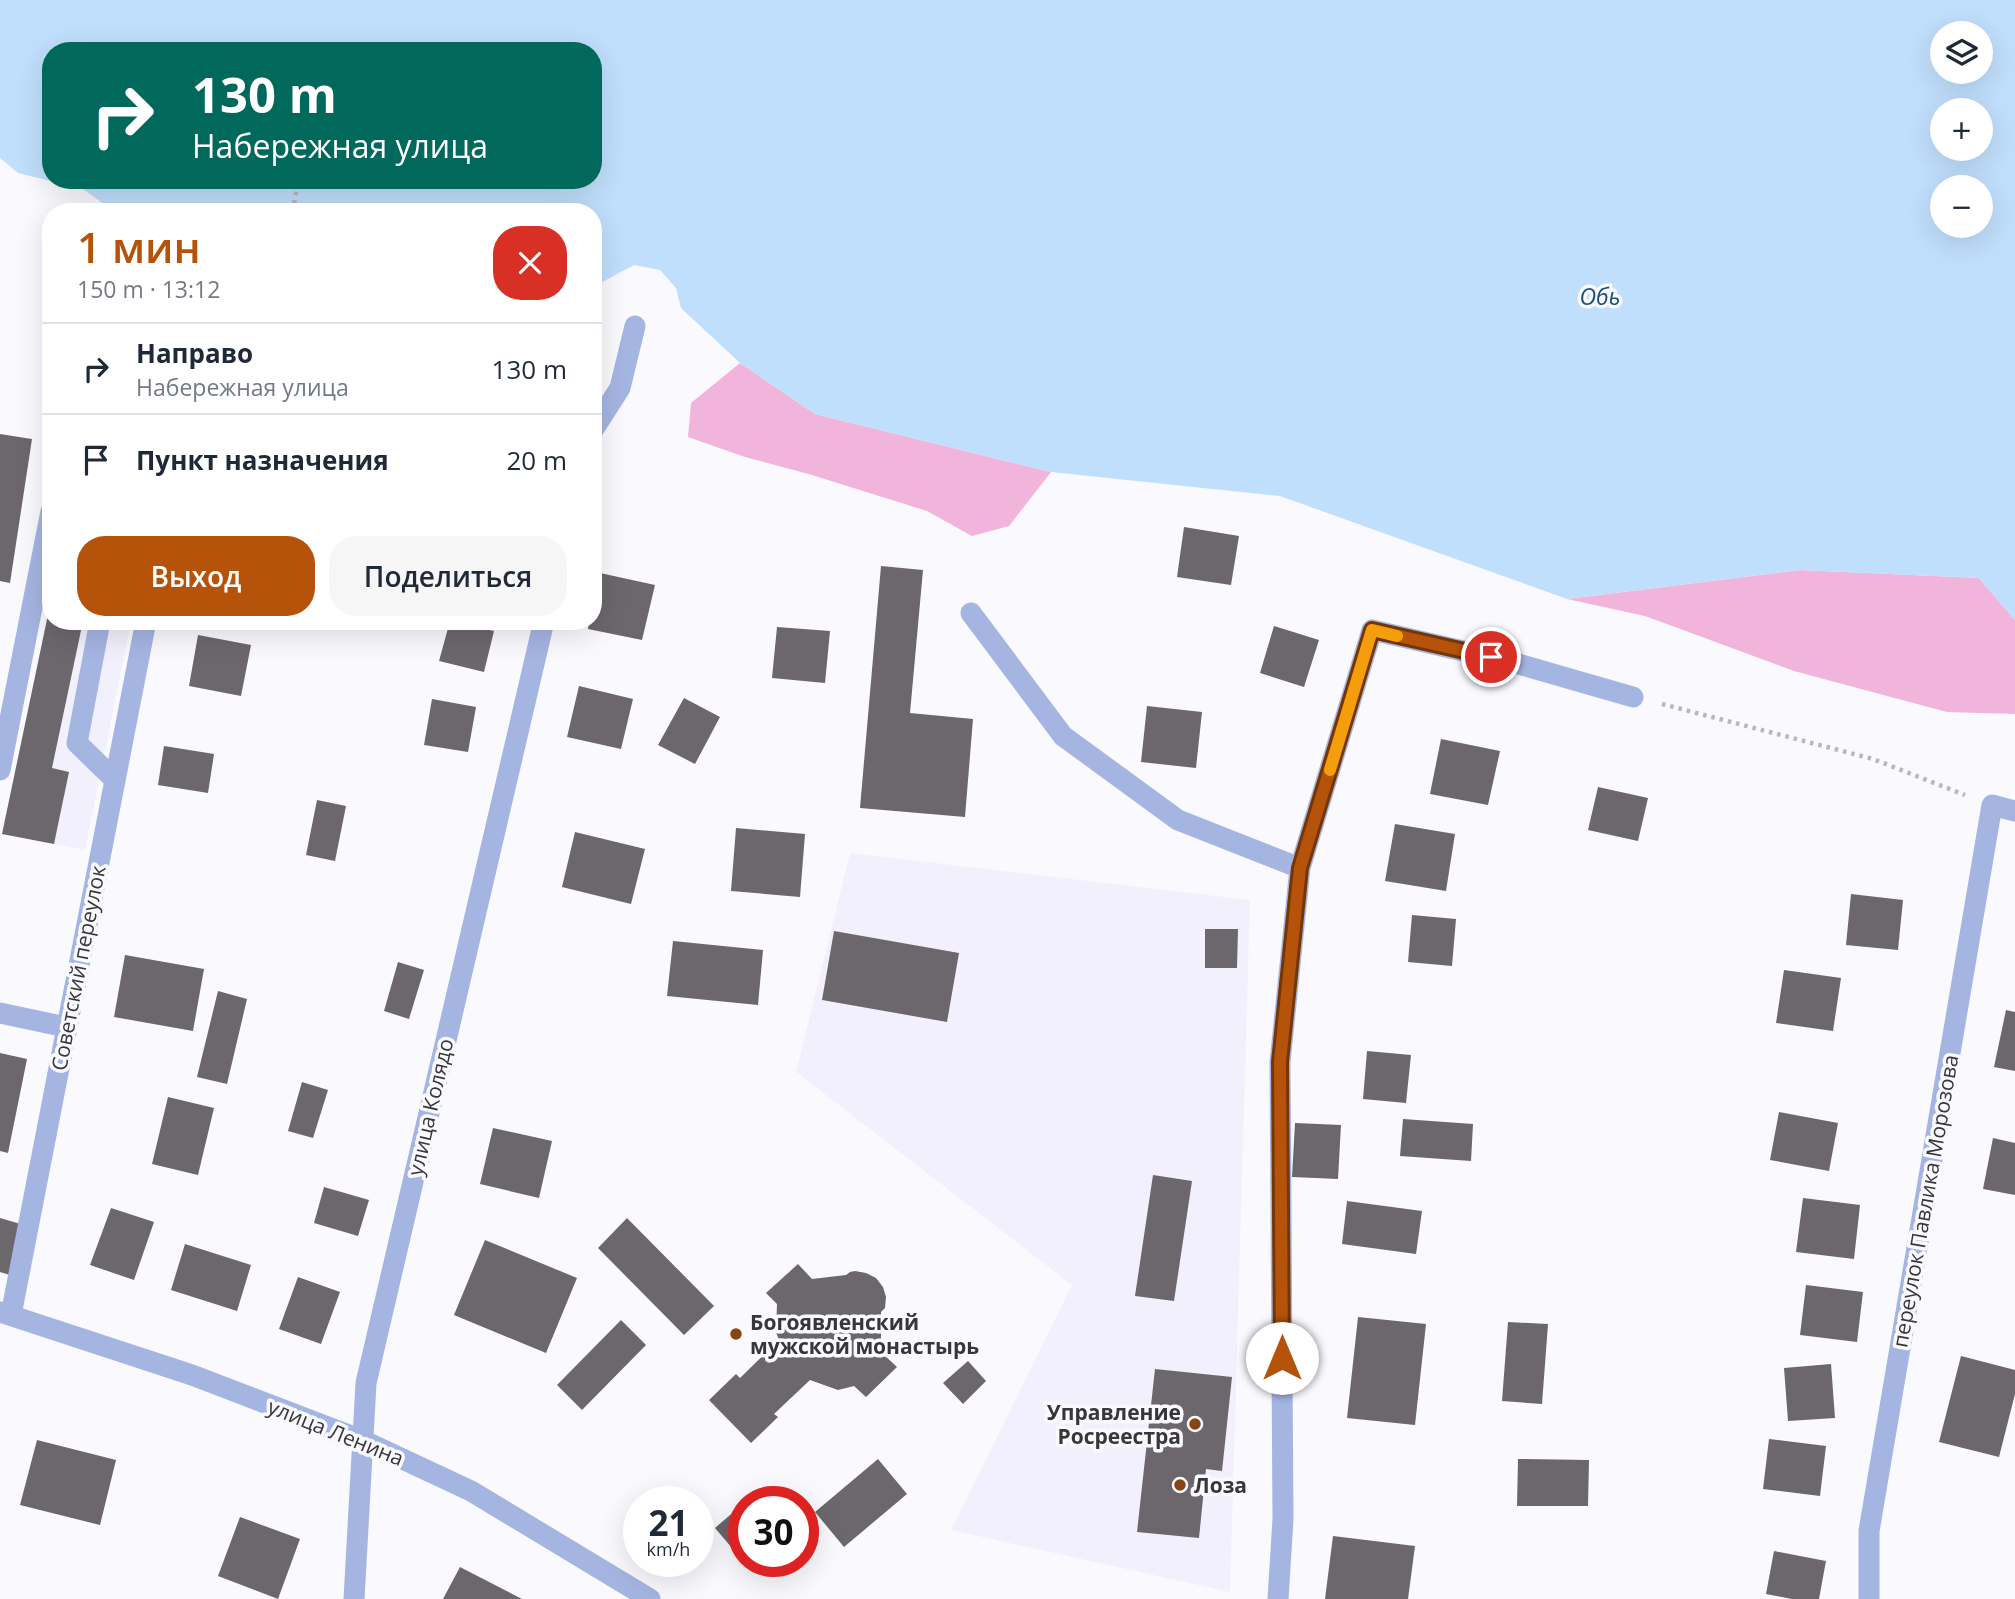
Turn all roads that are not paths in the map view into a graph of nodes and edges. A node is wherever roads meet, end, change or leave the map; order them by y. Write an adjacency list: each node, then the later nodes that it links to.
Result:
1 (635, 326): 2 (street)
2 (602, 416)
3 (42, 556): 9 (street)
4 (971, 613): 12 (street)
5 (98, 630): 10 (street)
6 (144, 630): 10 (street, Советский переулок)
7 (542, 630): 16 (street, улица Колядо)
8 (1633, 697): 12 (street)
9 (0, 770)
10 (115, 780): 14 (street, Советский переулок)
11 (2015, 811): 20 (street, переулок Павлика Морозова)
12 (1300, 868): 19 (street)
13 (0, 1013): 14 (street)
14 (66, 1027): 15 (street, Советский переулок)
15 (5, 1314): 16 (street, улица Ленина)
16 (362, 1440): 17 (street, улица Колядо); 18 (street, улица Ленина)
17 (354, 1599)
18 (650, 1599)
19 (1278, 1599)
20 (1869, 1599)

